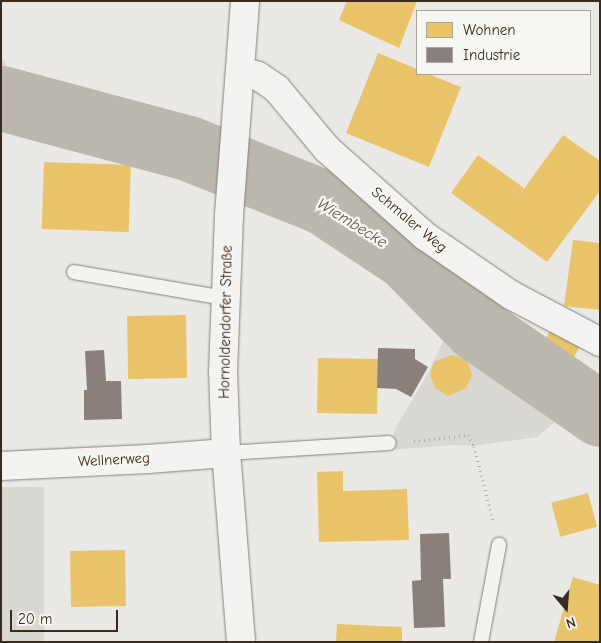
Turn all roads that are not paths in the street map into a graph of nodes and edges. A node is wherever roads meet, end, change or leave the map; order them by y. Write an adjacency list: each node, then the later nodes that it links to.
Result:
1 (245, 1): 2 (street, Hornoldendorfer Straße)
2 (241, 71): 4 (street, Hornoldendorfer Straße); 5 (street, Schmaler Weg)
3 (74, 272): 4 (lane)
4 (225, 298): 7 (street, Hornoldendorfer Straße)
5 (600, 342)
6 (389, 443): 7 (lane)
7 (226, 452): 8 (street, Wellnerweg); 10 (street, Hornoldendorfer Straße)
8 (1, 466)
9 (499, 545): 11 (lane)
10 (241, 642)
11 (481, 642)

